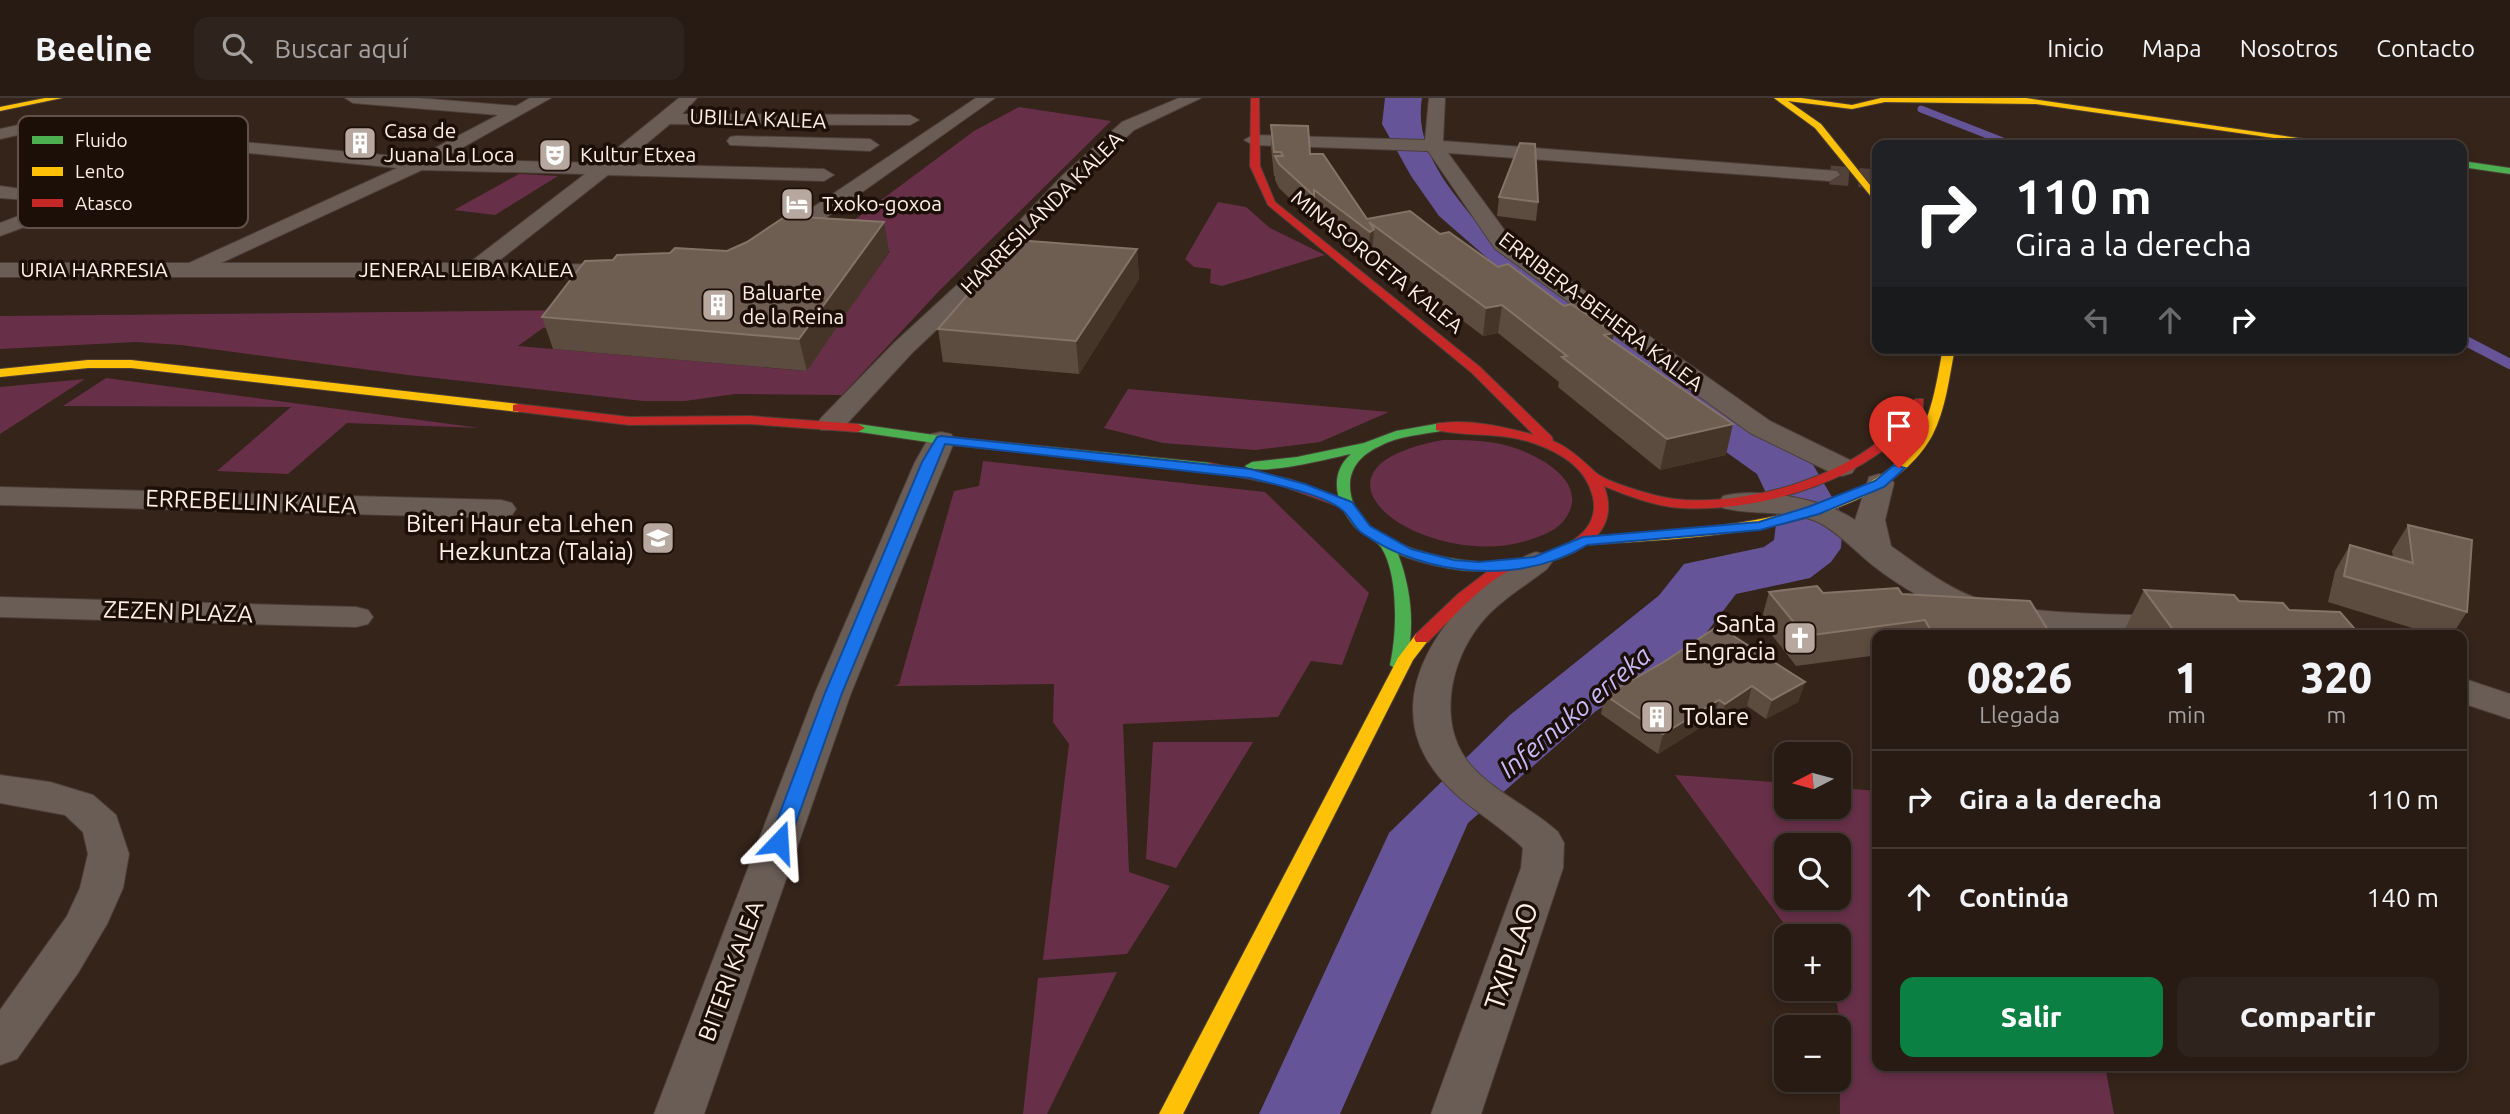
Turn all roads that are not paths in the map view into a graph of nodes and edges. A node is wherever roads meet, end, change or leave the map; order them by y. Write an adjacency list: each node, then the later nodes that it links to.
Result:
1 (58, 98): 14 (street)
2 (353, 98): 15 (street)
3 (543, 98): 15 (street)
4 (690, 98): 16 (street)
5 (987, 98): 40 (street)
6 (1193, 98): 51 (street, HARRESILANDA KALEA)
7 (1255, 98): 23 (street, MINASOROETA KALEA)
8 (1437, 98): 27 (street)
9 (1779, 98): 13 (street); 37 (street)
10 (2009, 98): 12 (street)
11 (1889, 99): 12 (street); 13 (street)
12 (2042, 102): 24 (street)
13 (1861, 105): 18 (street)
14 (0, 109)
15 (520, 111): 29 (street)
16 (667, 119): 17 (street); 21 (street)
17 (911, 120)
18 (1850, 127)
19 (18, 130): 20 (street)
20 (0, 134)
21 (645, 139): 22 (street, UBILLA KALEA); 31 (street)
22 (671, 140)
23 (1253, 140): 27 (street); 46 (street, MINASOROETA KALEA)
24 (2306, 140)
25 (721, 141): 26 (street, UBILLA KALEA)
26 (870, 145)
27 (1432, 146): 34 (street); 57 (street, ERRIBERA-BEHERA KALEA)
28 (248, 148): 29 (street)
29 (420, 164): 31 (street); 41 (street)
30 (2467, 165): 32 (street)
31 (605, 170): 33 (street); 42 (street)
32 (2510, 171)
33 (824, 175)
34 (1830, 175)
35 (0, 192): 36 (street)
36 (18, 194)
37 (1872, 194)
38 (18, 223): 39 (street)
39 (0, 230)
40 (762, 252)
41 (188, 270): 42 (street, JENERAL LEIBA KALEA); 44 (street, URIA HARRESIA)
42 (475, 270): 43 (street, JENERAL LEIBA KALEA)
43 (641, 270)
44 (0, 271)
45 (1948, 354): 59 (street)
46 (1476, 370): 49 (street); 55 (street, MINASOROETA KALEA)
47 (0, 373): 51 (street)
48 (1923, 384): 57 (street)
49 (1476, 390)
50 (1464, 409): 52 (street)
51 (831, 424): 53 (street)
52 (1441, 427): 54 (street); 55 (street)
53 (941, 440): 56 (street); 77 (street, BITERI KALEA)
54 (1370, 446): 56 (street); 61 (street)
55 (1560, 451): 58 (street)
56 (1216, 468): 61 (street)
57 (1833, 471): 63 (street)
58 (1594, 477): 63 (street); 65 (street)
59 (1880, 484): 64 (street); 67 (street)
60 (0, 496): 62 (street, ERREBELLIN KALEA)
61 (1346, 505): 66 (street)
62 (501, 509)
63 (1737, 515): 64 (street); 65 (street)
64 (1833, 515): 67 (street)
65 (1583, 541): 68 (street)
66 (1385, 542): 68 (street); 72 (street)
67 (1877, 552): 71 (street)
68 (1520, 564): 72 (street); 79 (street, TXIPLAO)
69 (0, 607): 70 (street, ZEZEN PLAZA)
70 (356, 617)
71 (2210, 629)
72 (1392, 682): 78 (street)
73 (2467, 692): 74 (street)
74 (2510, 707)
75 (0, 789): 76 (street)
76 (0, 1045)
77 (679, 1114)
78 (1171, 1114)
79 (1457, 1114)

